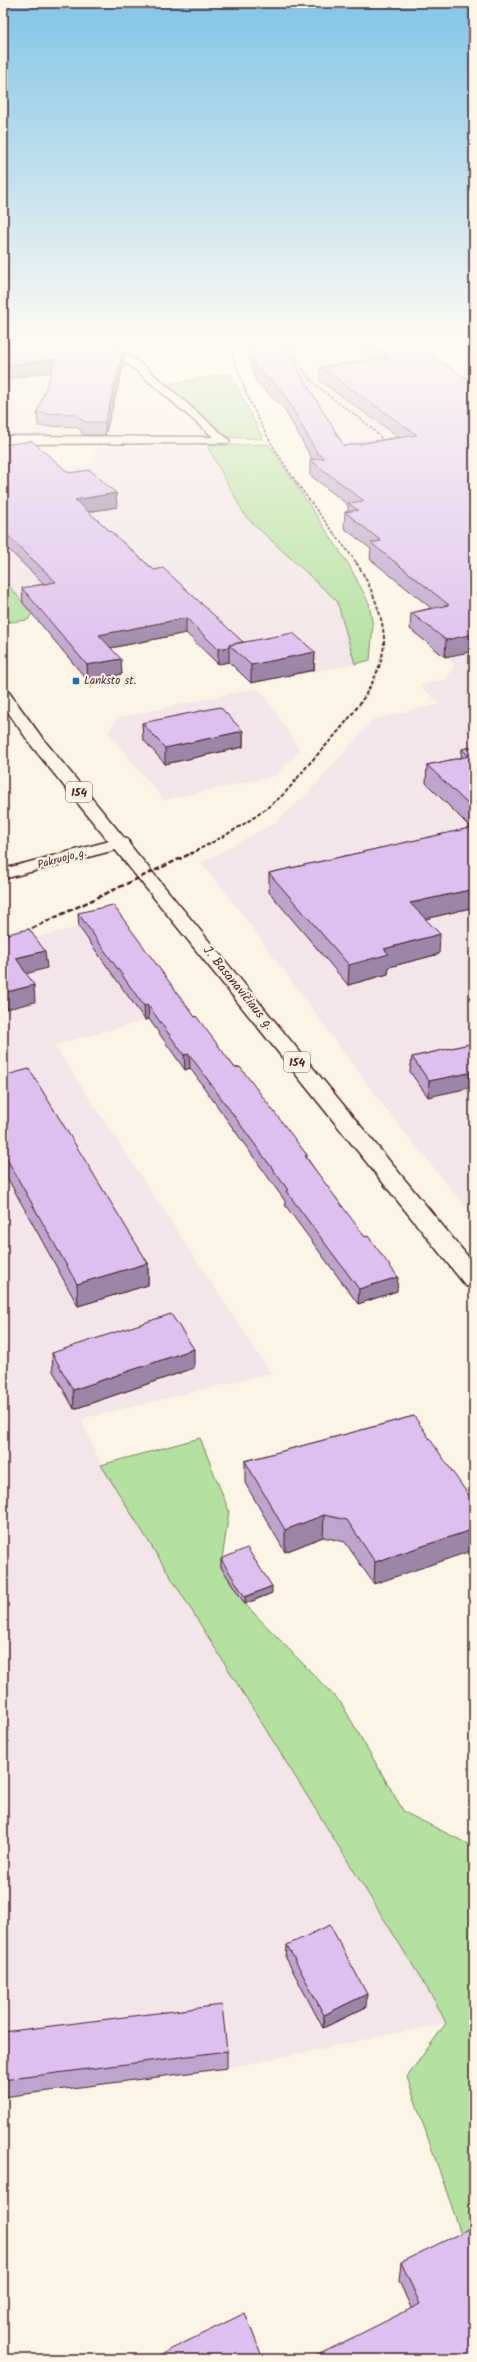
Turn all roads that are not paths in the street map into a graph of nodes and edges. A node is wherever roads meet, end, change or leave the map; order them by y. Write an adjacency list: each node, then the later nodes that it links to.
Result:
1 (3, 694): 2 (main road, J. Basanavičiaus g. / 154)
2 (121, 843): 3 (main road, Pakruojo g.); 4 (main road, J. Basanavičiaus g. / 154)
3 (3, 874)
4 (474, 1280)

